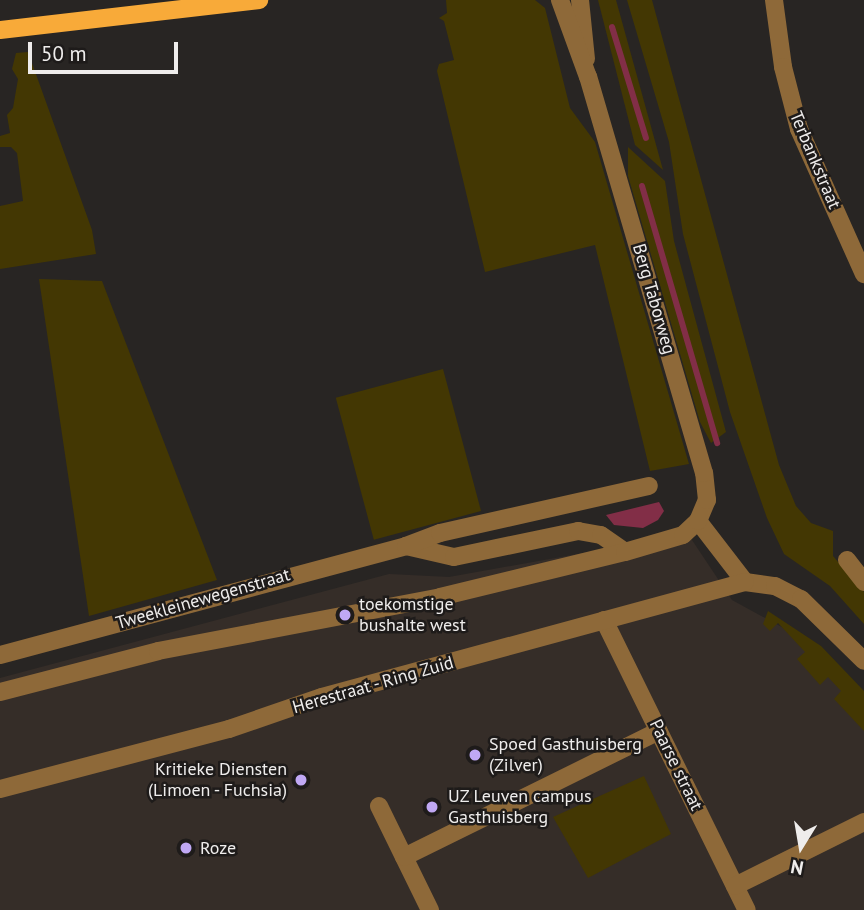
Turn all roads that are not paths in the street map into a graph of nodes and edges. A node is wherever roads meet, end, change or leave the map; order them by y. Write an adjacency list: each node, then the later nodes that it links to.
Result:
1 (259, 0): 5 (main road)
2 (560, 0): 6 (street, Berg Taborweg)
3 (580, 0): 6 (street, Berg Taborweg)
4 (774, 0): 7 (street, Terbankstraat)
5 (0, 30)
6 (588, 77): 9 (street, Berg Taborweg)
7 (864, 274)
8 (649, 486): 10 (street, Tweekleinewegenstraat)
9 (698, 521): 11 (street); 13 (street)
10 (406, 546): 11 (street, Tweekleinewegenstraat); 16 (street, Tweekleinewegenstraat)
11 (625, 552): 18 (street)
12 (847, 560): 14 (street)
13 (746, 582): 15 (street, Herestraat - Ring Zuid); 17 (street)
14 (864, 582)
15 (604, 620): 19 (street, Paarse straat); 20 (street, Herestraat - Ring Zuid)
16 (0, 655)
17 (864, 661)
18 (0, 692)
19 (659, 731): 23 (street); 24 (street, Paarse straat)
20 (0, 789)
21 (379, 806): 23 (street)
22 (864, 822): 24 (street)
23 (404, 857): 25 (street)
24 (735, 886): 26 (street, Paarse straat)
25 (430, 910)
26 (747, 910)

